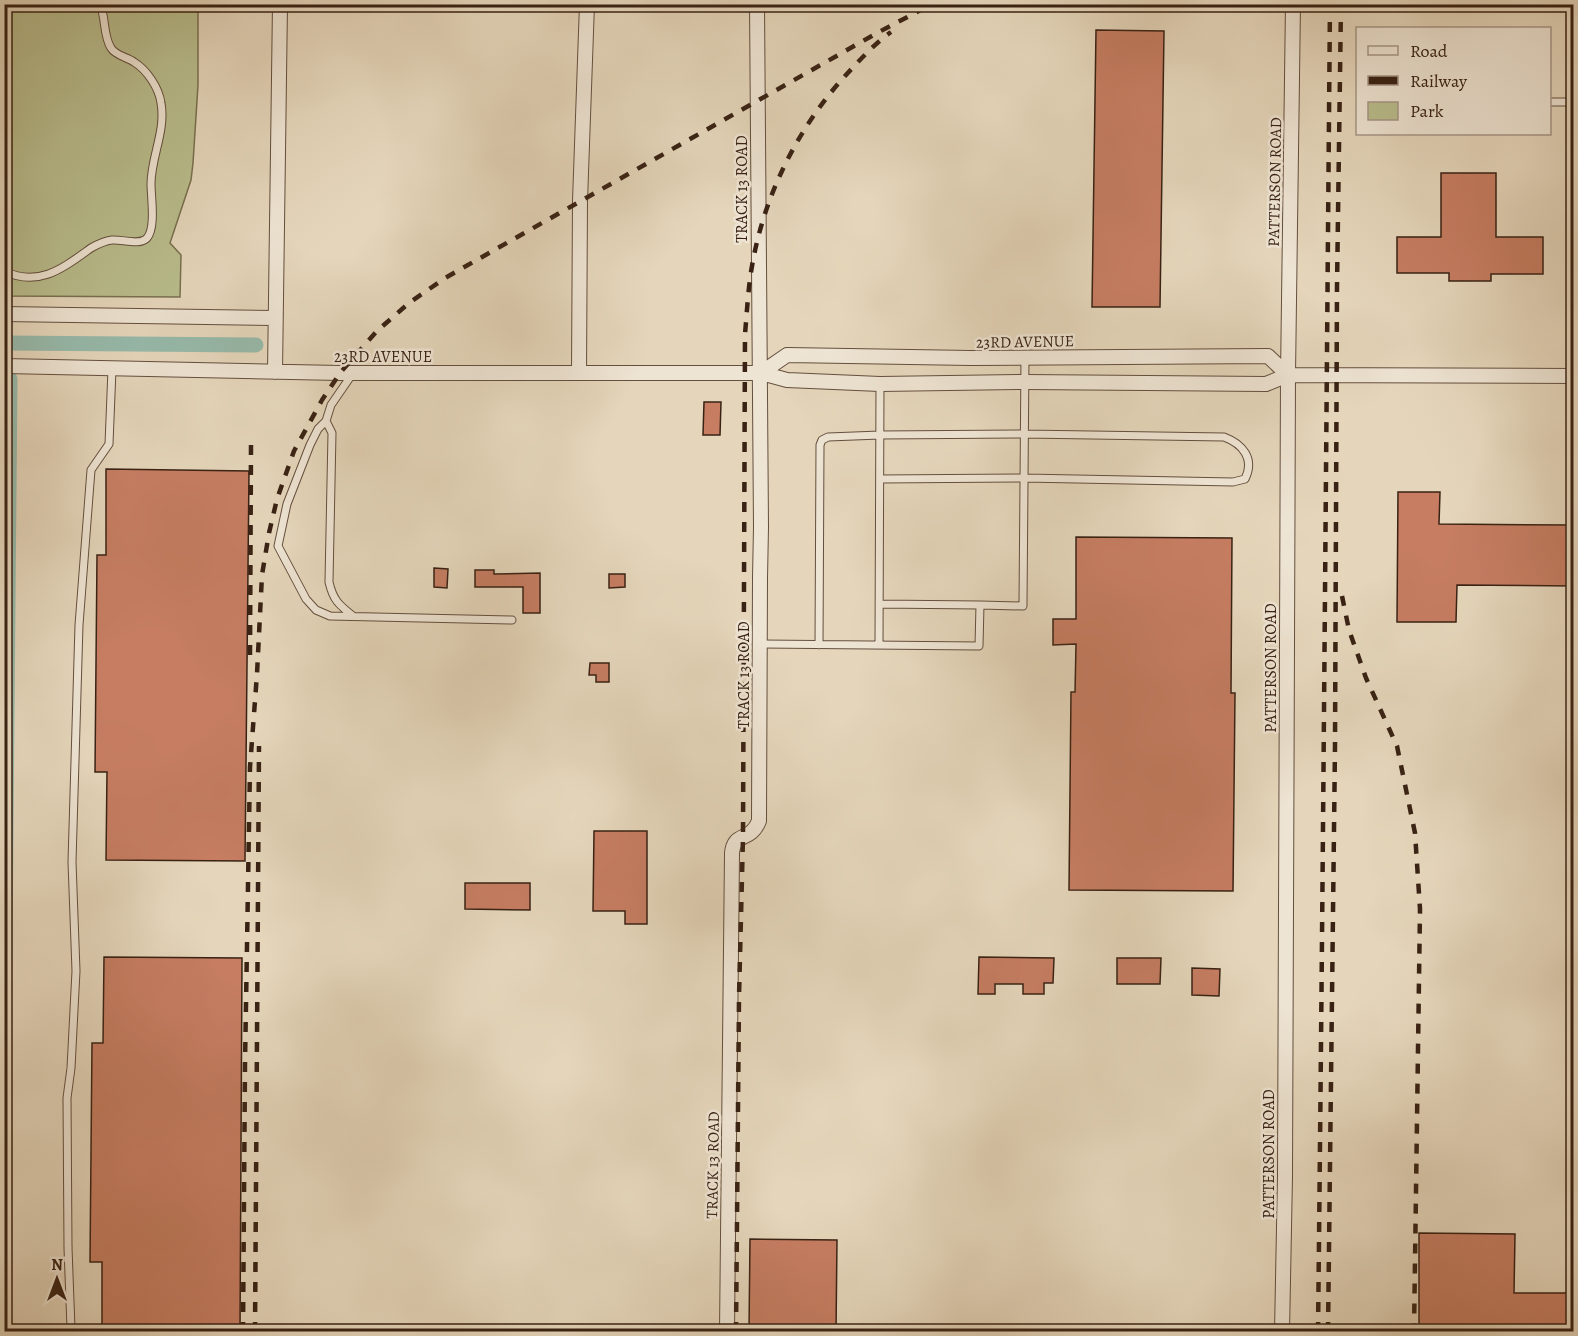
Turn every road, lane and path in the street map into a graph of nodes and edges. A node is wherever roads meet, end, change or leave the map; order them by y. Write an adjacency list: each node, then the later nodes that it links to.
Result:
1 (100, 4): 8 (lane)
2 (280, 4): 10 (street)
3 (587, 4): 16 (street)
4 (757, 4): 17 (street, TRACK 13 ROAD)
5 (1293, 4): 18 (street, PATTERSON ROAD)
6 (1551, 102): 7 (lane)
7 (1574, 102)
8 (4, 271)
9 (4, 314): 10 (street)
10 (274, 318): 14 (street)
11 (1025, 357): 17 (street, 23RD AVENUE); 18 (street, 23RD AVENUE); 20 (lane)
12 (4, 366): 13 (street, 23RD AVENUE)
13 (112, 369): 14 (street, 23RD AVENUE); 34 (lane)
14 (274, 372): 15 (street, 23RD AVENUE)
15 (354, 373): 16 (street, 23RD AVENUE); 22 (lane)
16 (579, 373): 17 (street, 23RD AVENUE)
17 (761, 373): 21 (street, 23RD AVENUE); 31 (street, TRACK 13 ROAD)
18 (1288, 375): 19 (street, 23RD AVENUE); 20 (street, 23RD AVENUE); 36 (street, PATTERSON ROAD)
19 (1574, 376)
20 (1025, 382): 21 (street, 23RD AVENUE); 23 (lane)
21 (880, 384): 24 (lane)
22 (326, 422): 29 (lane); 29 (lane)
23 (1025, 434): 24 (lane); 25 (lane); 25 (lane)
24 (880, 435): 26 (lane); 32 (lane)
25 (1024, 478): 26 (lane); 28 (lane)
26 (880, 479): 27 (lane)
27 (879, 604): 28 (lane); 33 (lane)
28 (980, 605): 33 (lane)
29 (353, 616): 30 (lane)
30 (512, 620)
31 (759, 645): 32 (lane); 35 (street, TRACK 13 ROAD)
32 (819, 645): 33 (lane)
33 (879, 645)
34 (76, 1332)
35 (727, 1332)
36 (1282, 1332)

